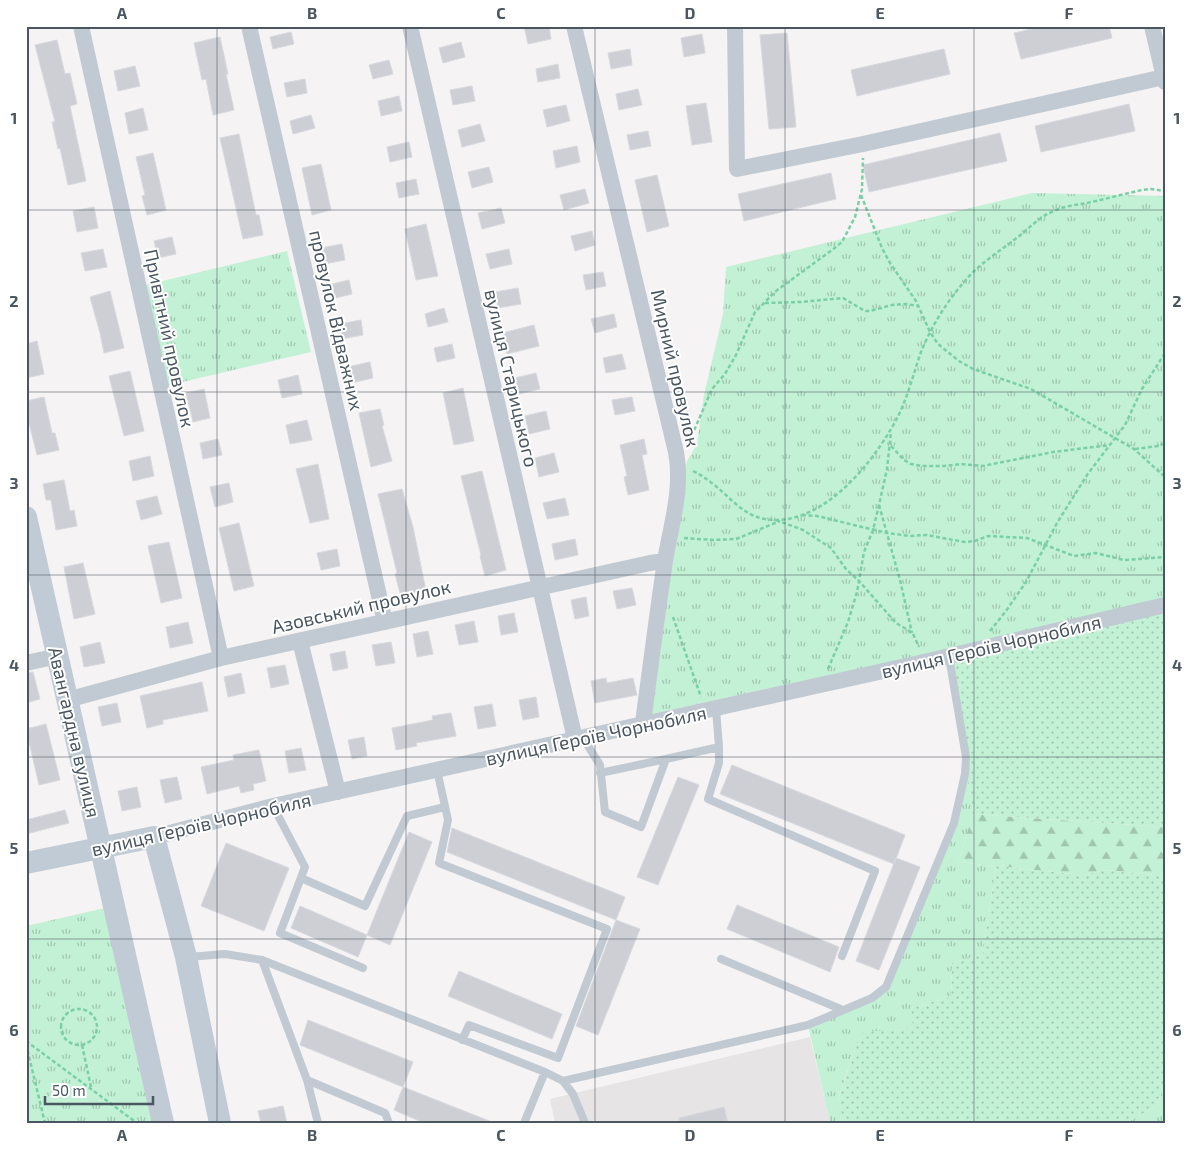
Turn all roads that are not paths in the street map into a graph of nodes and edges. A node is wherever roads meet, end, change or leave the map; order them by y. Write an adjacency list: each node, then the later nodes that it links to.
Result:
1 (81, 26): 16 (street, Привітний провулок)
2 (249, 26): 12 (street, провулок Відважних)
3 (410, 26): 10 (street, вулиця Старицького)
4 (574, 26): 9 (street, Мирний провулок)
5 (735, 26): 7 (street)
6 (1152, 26): 7 (street)
7 (1164, 80)
8 (26, 517): 14 (street, Авангардна вулиця)
9 (665, 562): 10 (street, Азовський провулок); 20 (street, Мирний провулок)
10 (540, 587): 12 (street, Азовський провулок); 21 (street, вулиця Старицького)
11 (1165, 605): 15 (street, вулиця Героїв Чорнобиля)
12 (385, 622): 13 (street, Азовський провулок)
13 (300, 641): 16 (street, Азовський провулок); 26 (street)
14 (58, 656): 17 (street); 18 (street, Авангардна вулиця)
15 (949, 657): 19 (street, вулиця Героїв Чорнобиля); 38 (lane)
16 (221, 658): 18 (street, Азовський провулок)
17 (26, 663)
18 (68, 700): 30 (street, Авангардна вулиця)
19 (711, 710): 20 (street, вулиця Героїв Чорнобиля); 22 (lane)
20 (643, 723): 21 (street, вулиця Героїв Чорнобиля)
21 (578, 738): 24 (street, вулиця Героїв Чорнобиля); 25 (lane)
22 (719, 747): 23 (lane); 33 (lane)
23 (666, 759): 25 (lane); 25 (lane)
24 (437, 770): 26 (street, вулиця Героїв Чорнобиля); 28 (lane)
25 (600, 773)
26 (338, 792): 27 (street, вулиця Героїв Чорнобиля)
27 (273, 806): 29 (street, вулиця Героїв Чорнобиля); 32 (lane)
28 (445, 807): 32 (lane); 39 (lane)
29 (154, 837): 30 (street, вулиця Героїв Чорнобиля); 34 (street)
30 (101, 848): 31 (street, вулиця Героїв Чорнобиля); 43 (street, Авангардна вулиця)
31 (26, 863)
32 (301, 878): 37 (lane)
33 (842, 956)
34 (186, 957): 36 (lane); 44 (street)
35 (721, 959): 38 (lane)
36 (262, 960): 39 (lane); 41 (lane)
37 (363, 968)
38 (843, 1010): 42 (lane)
39 (462, 1040): 40 (lane)
40 (545, 1072): 42 (lane); 47 (lane)
41 (307, 1080): 45 (lane); 46 (lane)
42 (564, 1081): 48 (lane)
43 (163, 1123)
44 (220, 1123)
45 (318, 1123)
46 (390, 1123)
47 (524, 1123)
48 (585, 1123)

